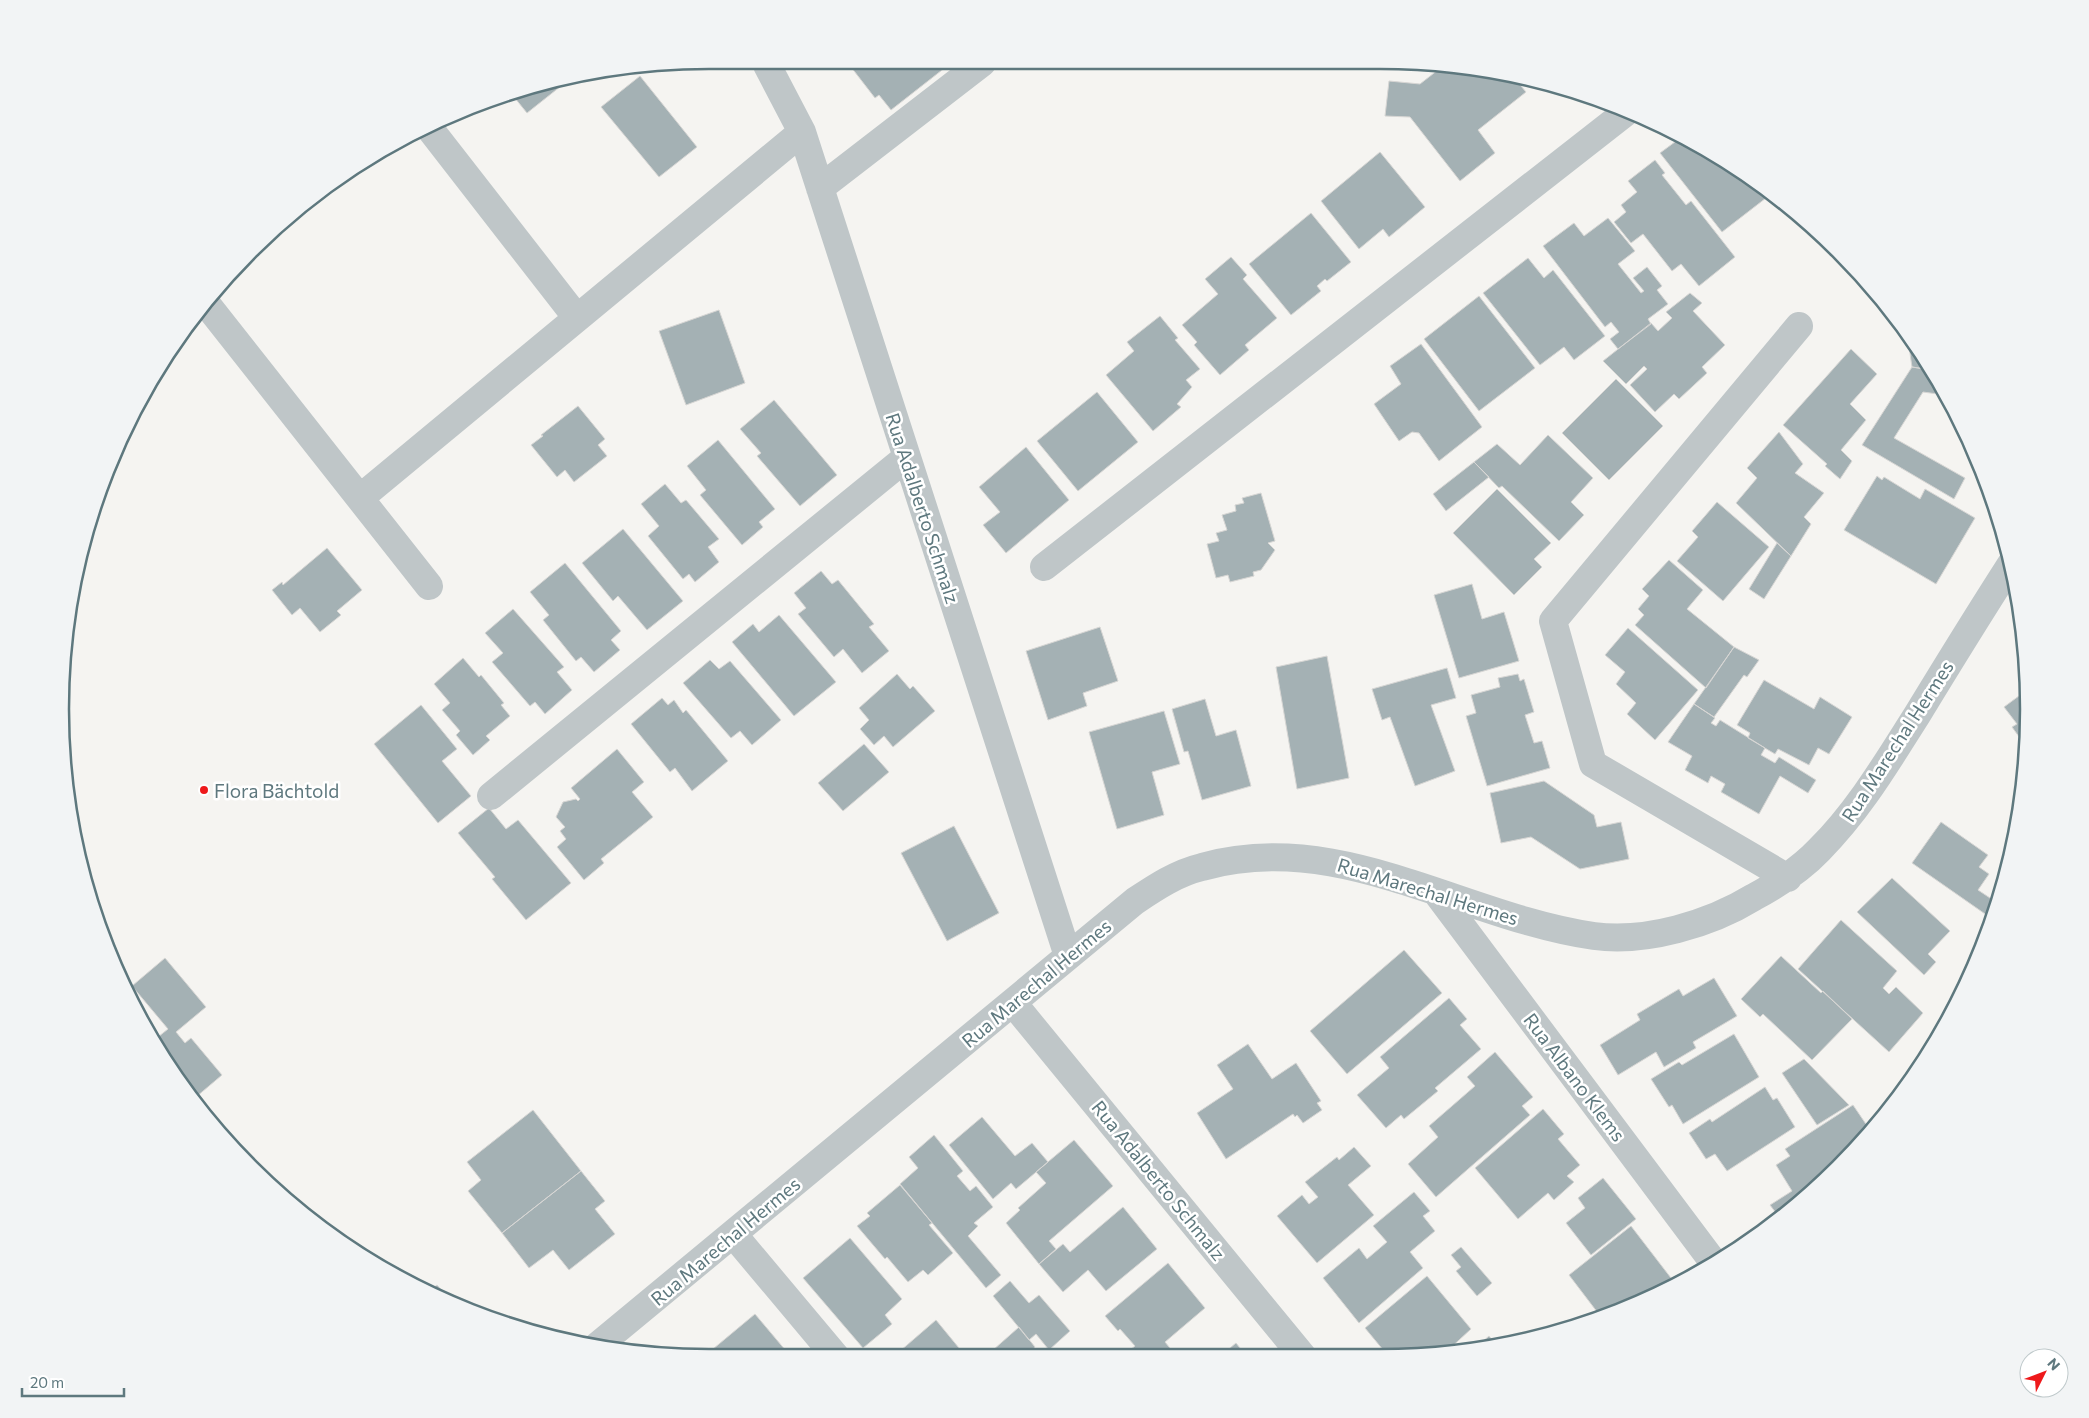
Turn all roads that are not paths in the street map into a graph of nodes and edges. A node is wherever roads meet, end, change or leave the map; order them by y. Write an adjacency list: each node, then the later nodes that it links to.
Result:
1 (770, 69): 5 (street, Rua Adalberto Schmalz)
2 (974, 69): 6 (street)
3 (1620, 115): 12 (street)
4 (432, 132): 8 (street)
5 (802, 132): 6 (street, Rua Adalberto Schmalz); 8 (street)
6 (820, 188): 10 (street, Rua Adalberto Schmalz)
7 (210, 308): 11 (street)
8 (577, 318): 11 (street)
9 (1799, 326): 16 (street)
10 (907, 457): 15 (street); 18 (street, Rua Adalberto Schmalz)
11 (360, 498): 14 (street)
12 (1044, 567)
13 (2005, 573): 16 (street, Rua Marechal Hermes)
14 (429, 586)
15 (491, 796)
16 (1788, 878): 17 (street, Rua Marechal Hermes)
17 (1436, 892): 18 (street, Rua Marechal Hermes); 21 (street, Rua Albano Klems)
18 (1068, 956): 19 (street, Rua Marechal Hermes)
19 (1013, 1002): 20 (street, Rua Marechal Hermes); 24 (street, Rua Adalberto Schmalz)
20 (733, 1234): 22 (street, Rua Marechal Hermes); 23 (street)
21 (1710, 1257)
22 (604, 1340)
23 (829, 1349)
24 (1297, 1349)

